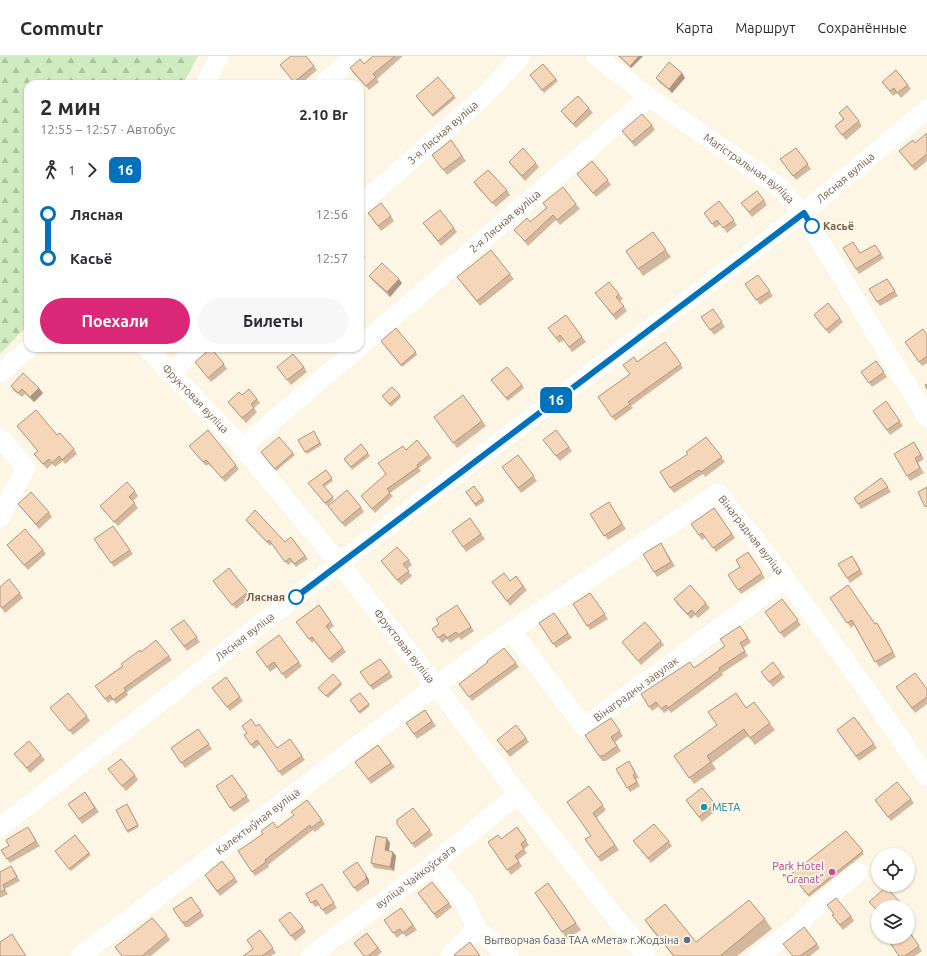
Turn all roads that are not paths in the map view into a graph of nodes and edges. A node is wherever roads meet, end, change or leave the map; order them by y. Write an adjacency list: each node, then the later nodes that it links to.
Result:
1 (219, 56): 5 (street)
2 (354, 56): 6 (street)
3 (521, 56): 9 (street, 3-я Лясная вуліца)
4 (596, 56): 7 (street, Магістральная вуліца)
5 (207, 80)
6 (328, 80)
7 (649, 97): 10 (street, Магістральная вуліца); 11 (street, 2-я Лясная вуліца)
8 (927, 109): 10 (street, Лясная вуліца)
9 (364, 202)
10 (804, 213): 18 (street, Магістральная вуліца); 22 (street, Лясная вуліца)
11 (364, 343)
12 (24, 352): 16 (street)
13 (151, 352): 17 (street, Фруктовая вуліца)
14 (194, 352): 17 (street)
15 (353, 352): 20 (street)
16 (0, 373)
17 (170, 373): 20 (street, Фруктовая вуліца)
18 (927, 418)
19 (0, 438): 21 (street)
20 (242, 447): 22 (street, Фруктовая вуліца)
21 (0, 518)
22 (339, 564): 25 (street, Фруктовая вуліца); 28 (street, Лясная вуліца)
23 (786, 579): 24 (street, Вінаградная вуліца); 24 (street, Вінаградны завулак); 26 (street, Вінаградная вуліца)
24 (511, 631): 25 (street, Вінаградная вуліца)
25 (436, 686): 27 (street, Фруктовая вуліца); 32 (street, Калектыўная вуліца)
26 (927, 777)
27 (518, 794): 29 (street, вуліца Чайкоўскага); 36 (street, Фруктовая вуліца)
28 (0, 827)
29 (433, 864): 31 (street); 33 (street, вуліца Чайкоўскага)
30 (858, 872): 37 (street)
31 (477, 929): 34 (street); 35 (street)
32 (80, 956)
33 (310, 956)
34 (450, 956)
35 (509, 956)
36 (646, 956)
37 (759, 956)

